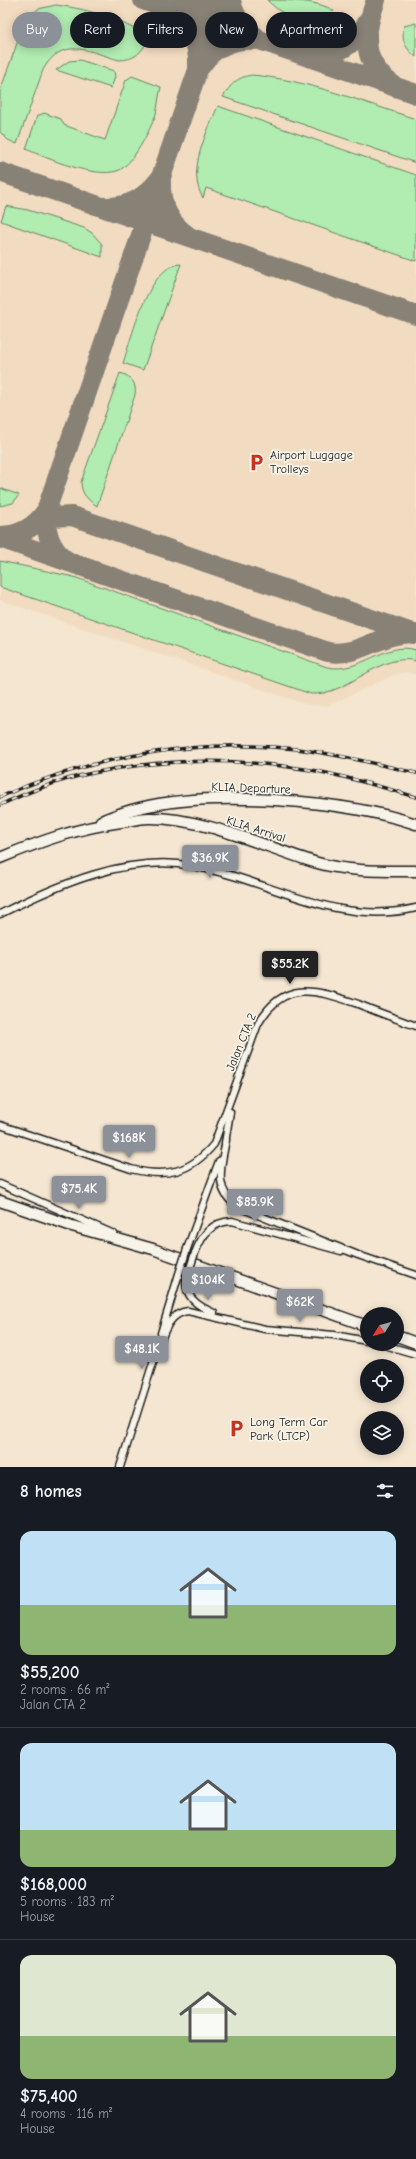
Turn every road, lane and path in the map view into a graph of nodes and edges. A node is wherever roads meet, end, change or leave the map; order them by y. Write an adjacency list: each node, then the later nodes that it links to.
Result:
1 (416, 824): 2 (main road, KLIA Departure)
2 (88, 827): 3 (main road); 4 (main road, KLIA Arrival)
3 (0, 858)
4 (416, 871)
5 (416, 908): 6 (street)
6 (0, 914)
7 (416, 1026): 8 (street, Jalan CTA 2)
8 (231, 1099): 11 (street); 12 (street)
9 (0, 1121): 11 (street)
10 (0, 1125): 11 (street)
11 (29, 1134)
12 (226, 1140): 16 (street); 24 (street, bridge)
13 (0, 1184): 15 (street)
14 (0, 1201): 15 (main road)
15 (153, 1249): 19 (main road)
16 (358, 1255): 17 (street); 18 (street, bridge)
17 (416, 1275)
18 (230, 1320): 21 (street); 24 (street)
19 (360, 1323)
20 (404, 1339): 22 (main road)
21 (360, 1340)
22 (416, 1343)
23 (404, 1351): 25 (street)
24 (156, 1353): 26 (street)
25 (416, 1354)
26 (120, 1467)

